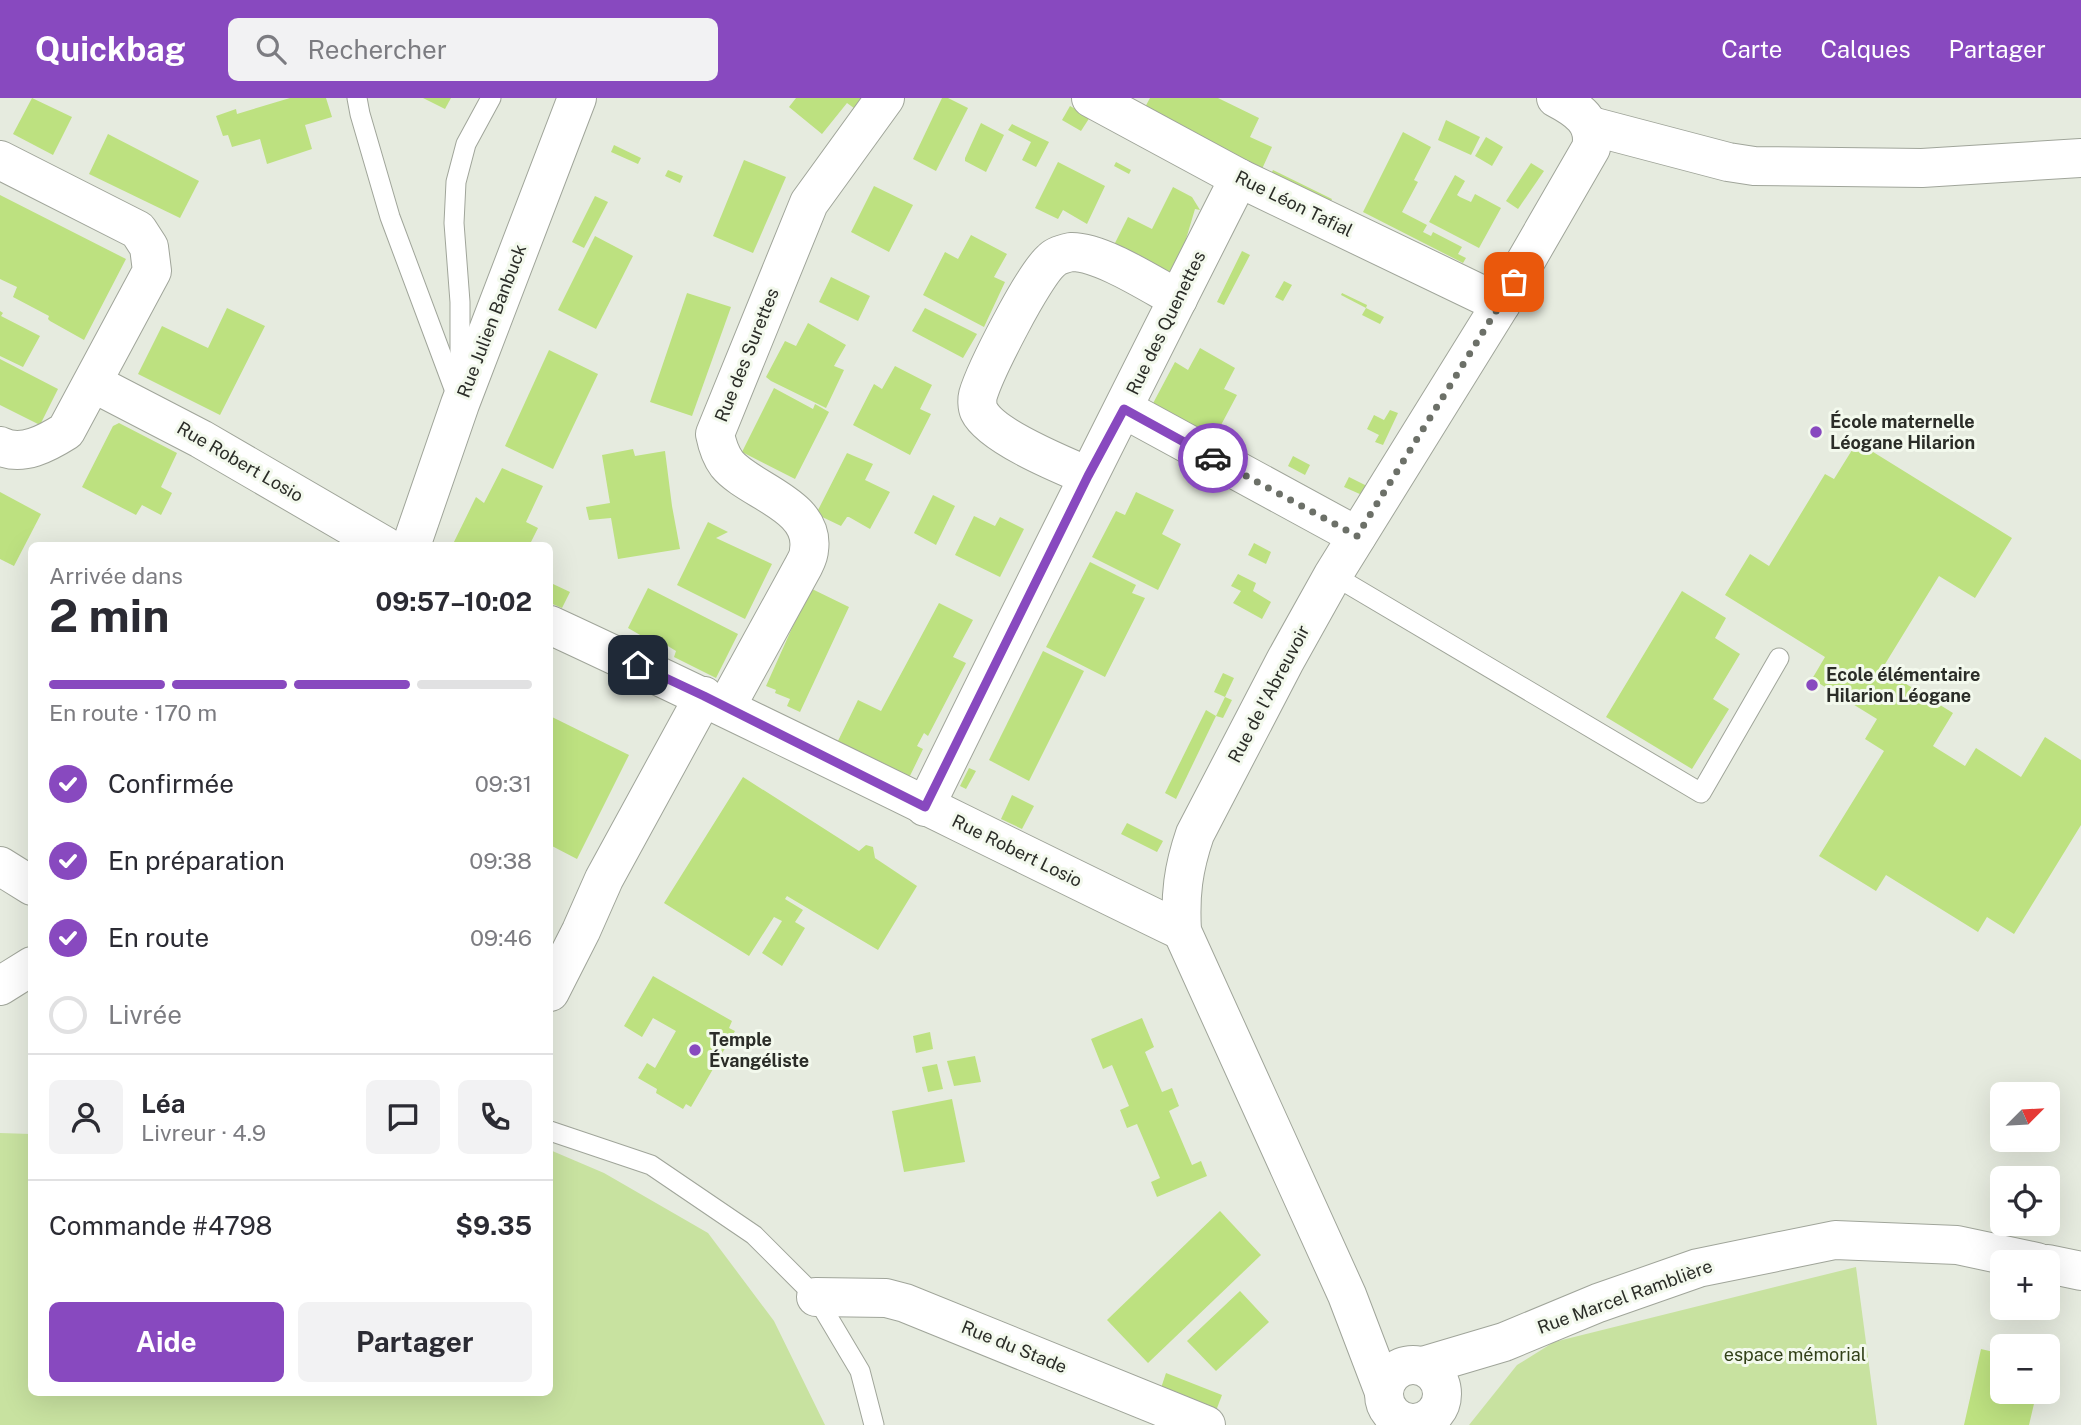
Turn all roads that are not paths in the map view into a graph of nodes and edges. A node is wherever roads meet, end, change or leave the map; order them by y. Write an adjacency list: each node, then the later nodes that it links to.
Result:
1 (357, 98): 14 (lane)
2 (491, 98): 14 (lane)
3 (577, 98): 14 (street, Rue Julien Banbuck)
4 (886, 98): 24 (street, Rue des Surettes)
5 (1091, 98): 10 (street, Rue Léon Tafial)
6 (1556, 98): 7 (street)
7 (1591, 126): 8 (street); 12 (street, Rue de l'Abreuvoir)
8 (2081, 158)
9 (0, 160): 13 (street)
10 (1239, 178): 11 (street, Rue des Quenettes); 12 (street, Rue Léon Tafial)
11 (1178, 299): 15 (street, Rue des Quenettes); 17 (street)
12 (1501, 304): 18 (street, Rue de l'Abreuvoir)
13 (93, 383): 16 (street); 19 (street, Rue Robert Losio)
14 (460, 404): 20 (street, Rue Julien Banbuck)
15 (1124, 409): 17 (street, Rue des Quenettes); 18 (street)
16 (0, 446)
17 (1088, 476): 25 (street, Rue des Quenettes)
18 (1357, 536): 21 (street, Rue de l'Abreuvoir)
19 (378, 542)
20 (412, 542)
21 (1333, 575): 23 (lane); 28 (street, Rue de l'Abreuvoir)
22 (553, 626): 24 (street, Rue Robert Losio)
23 (1779, 658)
24 (715, 701): 25 (street, Rue Robert Losio); 31 (street, Rue des Surettes)
25 (925, 807): 28 (street, Rue Robert Losio)
26 (0, 866): 27 (street)
27 (28, 884)
28 (1182, 932): 36 (street, Rue de l'Abreuvoir)
29 (28, 968): 30 (street)
30 (0, 986)
31 (553, 986)
32 (553, 1132): 37 (lane)
33 (1990, 1252): 38 (street, Rue Marcel Ramblière)
34 (2060, 1267): 35 (street)
35 (2081, 1271)
36 (1347, 1295): 38 (street, Rue Marcel Ramblière)
37 (816, 1297): 39 (lane); 40 (street, Rue du Stade)
38 (1415, 1403)
39 (874, 1425)
40 (1206, 1425)

